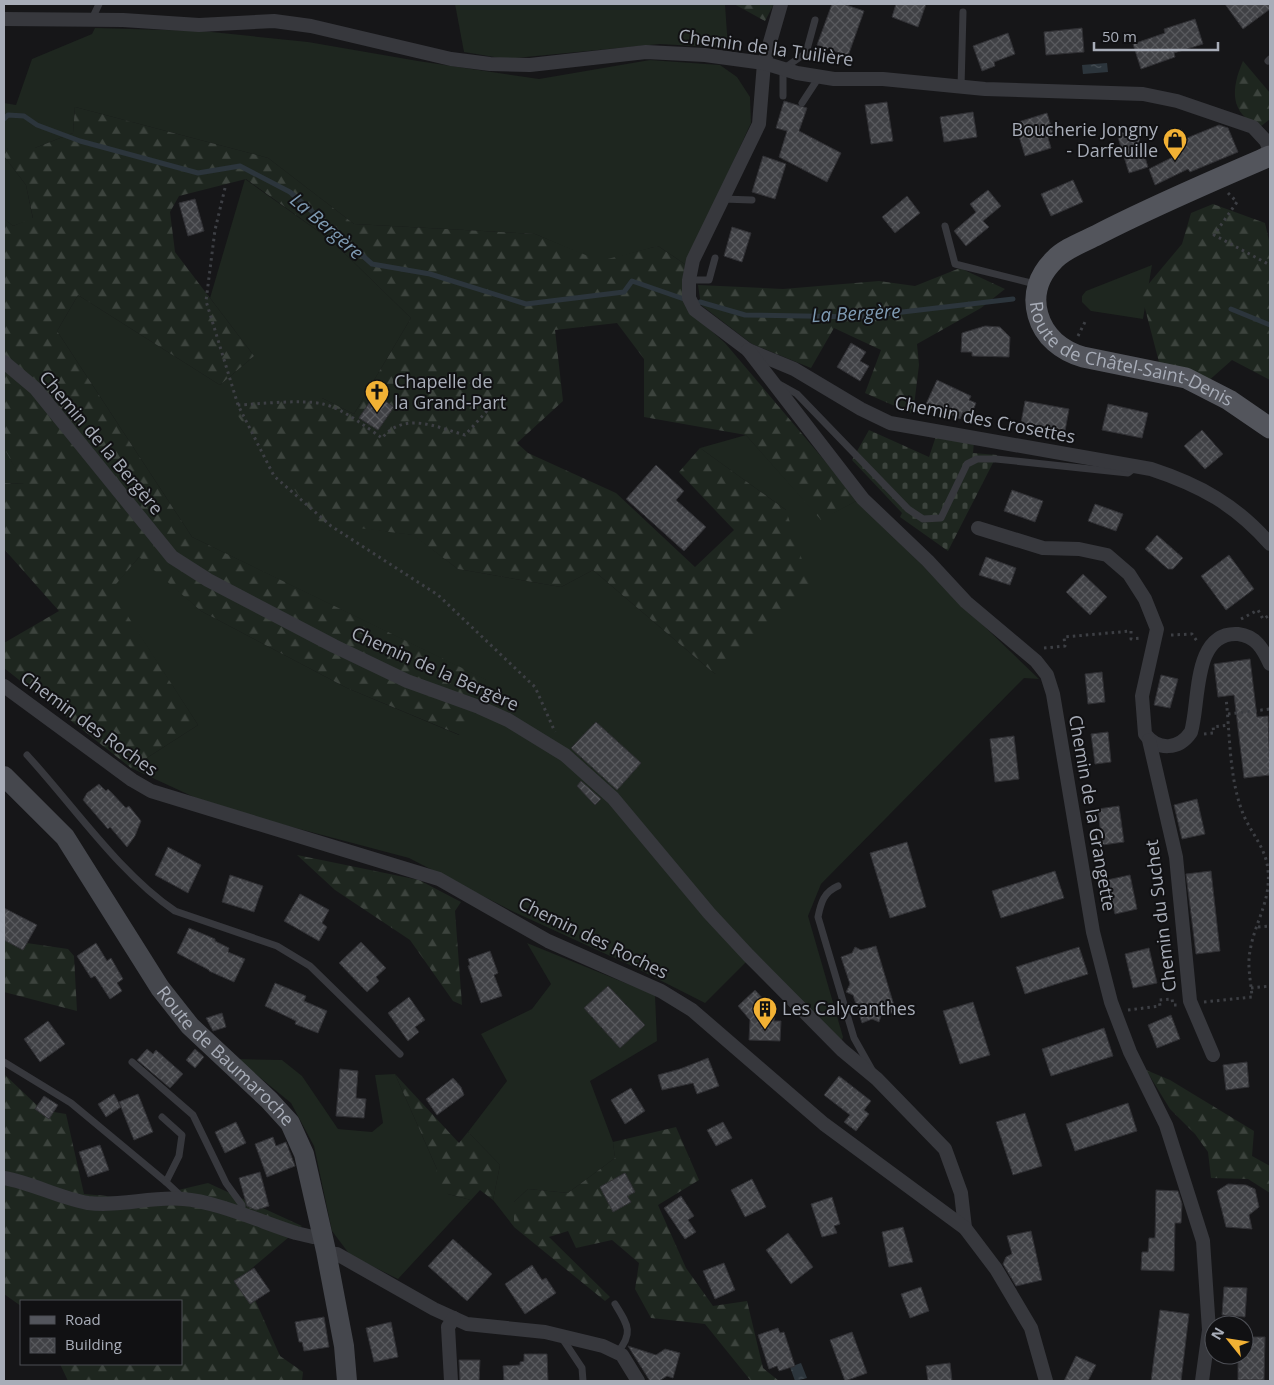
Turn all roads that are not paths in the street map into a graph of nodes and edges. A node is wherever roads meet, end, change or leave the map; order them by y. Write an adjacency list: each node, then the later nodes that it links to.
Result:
1 (99, 4): 5 (lane)
2 (781, 4): 7 (street, Chemin des Crosettes)
3 (963, 12): 10 (lane)
4 (4, 19): 5 (street, Chemin de la Tuilière)
5 (92, 19): 7 (street, Chemin de la Tuilière)
6 (815, 20): 8 (lane)
7 (764, 63): 8 (street, Chemin de la Tuilière); 14 (street, Chemin des Crosettes)
8 (783, 69): 9 (street, Chemin de la Tuilière); 11 (lane)
9 (819, 77): 10 (street, Chemin de la Tuilière); 12 (lane)
10 (961, 88): 13 (street, Chemin de la Tuilière)
11 (782, 96)
12 (802, 102)
13 (1269, 146): 19 (main road, Route de Châtel-Saint-Denis)
14 (723, 198): 15 (lane); 18 (street, Chemin des Crosettes)
15 (752, 200)
16 (944, 226): 19 (lane)
17 (715, 258): 18 (lane)
18 (689, 280): 20 (street, Chemin des Crosettes)
19 (1038, 285): 23 (main road, Route de Châtel-Saint-Denis)
20 (748, 350): 22 (street, Chemin de la Grangette); 24 (street, Chemin des Crosettes)
21 (4, 362): 37 (street, Chemin de la Bergère)
22 (770, 379): 24 (lane); 54 (street, Chemin de la Grangette)
23 (1270, 428)
24 (1136, 467): 26 (street, Chemin des Crosettes)
25 (978, 528): 29 (street, Chemin du Suchet)
26 (1270, 544)
27 (1270, 664): 29 (street)
28 (4, 686): 43 (street, Chemin des Roches)
29 (1149, 740): 34 (street, Chemin du Suchet)
30 (27, 755): 33 (lane)
31 (4, 776): 44 (street, Route de Baumaroche)
32 (838, 886): 37 (lane)
33 (400, 1054)
34 (1213, 1055)
35 (4, 1062): 40 (lane)
36 (132, 1062): 42 (lane)
37 (877, 1079): 43 (street, Chemin de la Bergère)
38 (162, 1117): 40 (lane)
39 (4, 1178): 41 (street)
40 (166, 1182): 41 (lane)
41 (184, 1199): 42 (street)
42 (242, 1215): 44 (street)
43 (966, 1228): 53 (street, Chemin des Roches)
44 (325, 1245): 46 (street); 49 (street, Route de Baumaroche)
45 (615, 1304): 48 (lane)
46 (454, 1318): 47 (street); 50 (street)
47 (561, 1336): 48 (street); 51 (lane)
48 (617, 1353): 52 (street)
49 (347, 1381)
50 (451, 1381)
51 (583, 1381)
52 (638, 1381)
53 (1046, 1381)
54 (1202, 1381)

